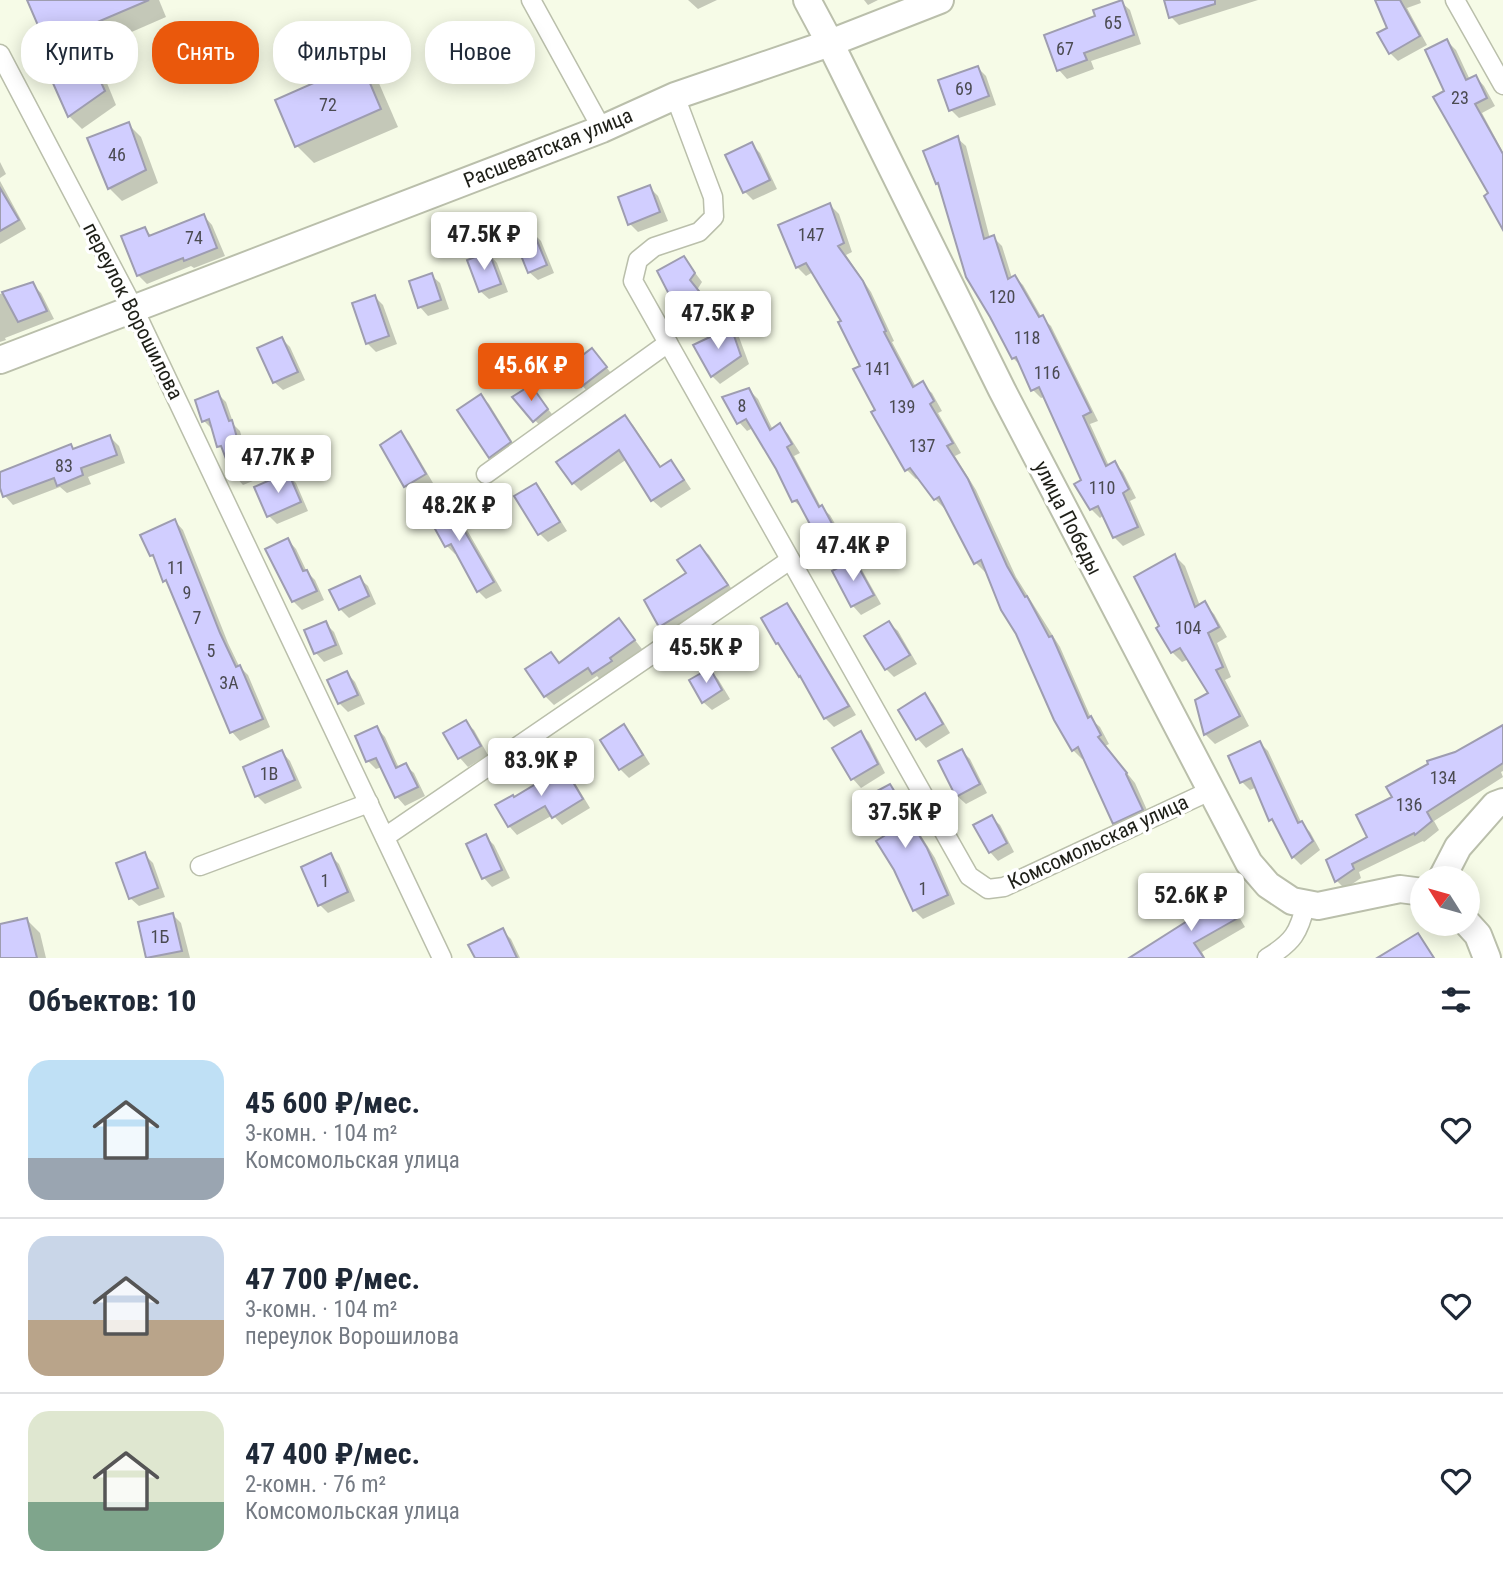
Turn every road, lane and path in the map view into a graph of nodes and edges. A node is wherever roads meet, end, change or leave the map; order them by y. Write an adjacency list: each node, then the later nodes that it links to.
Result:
1 (531, 0): 9 (street)
2 (807, 0): 5 (street, улица Победы)
3 (940, 0): 5 (street, Расшеватская улица)
4 (1455, 0): 7 (street)
5 (830, 43): 8 (street, Расшеватская улица); 15 (street, улица Победы)
6 (0, 54): 10 (street, переулок Ворошилова)
7 (1503, 85)
8 (675, 96): 9 (street, Расшеватская улица); 11 (street, Комсомольская улица)
9 (602, 128): 10 (street, Расшеватская улица)
10 (134, 309): 12 (street, Расшеватская улица); 17 (street, переулок Ворошилова)
11 (668, 343): 13 (street); 14 (street, Комсомольская улица)
12 (0, 360)
13 (486, 474)
14 (790, 560): 15 (street, Комсомольская улица); 18 (street)
15 (1212, 790): 22 (street, улица Победы)
16 (1503, 802): 20 (street)
17 (369, 803): 18 (street, переулок Ворошилова); 19 (street)
18 (385, 837): 24 (street, переулок Ворошилова)
19 (200, 866)
20 (1448, 866)
21 (1410, 890): 22 (street, улица Победы)
22 (1306, 903): 25 (street)
23 (1478, 936): 26 (street)
24 (442, 958)
25 (1267, 958)
26 (1487, 958)

